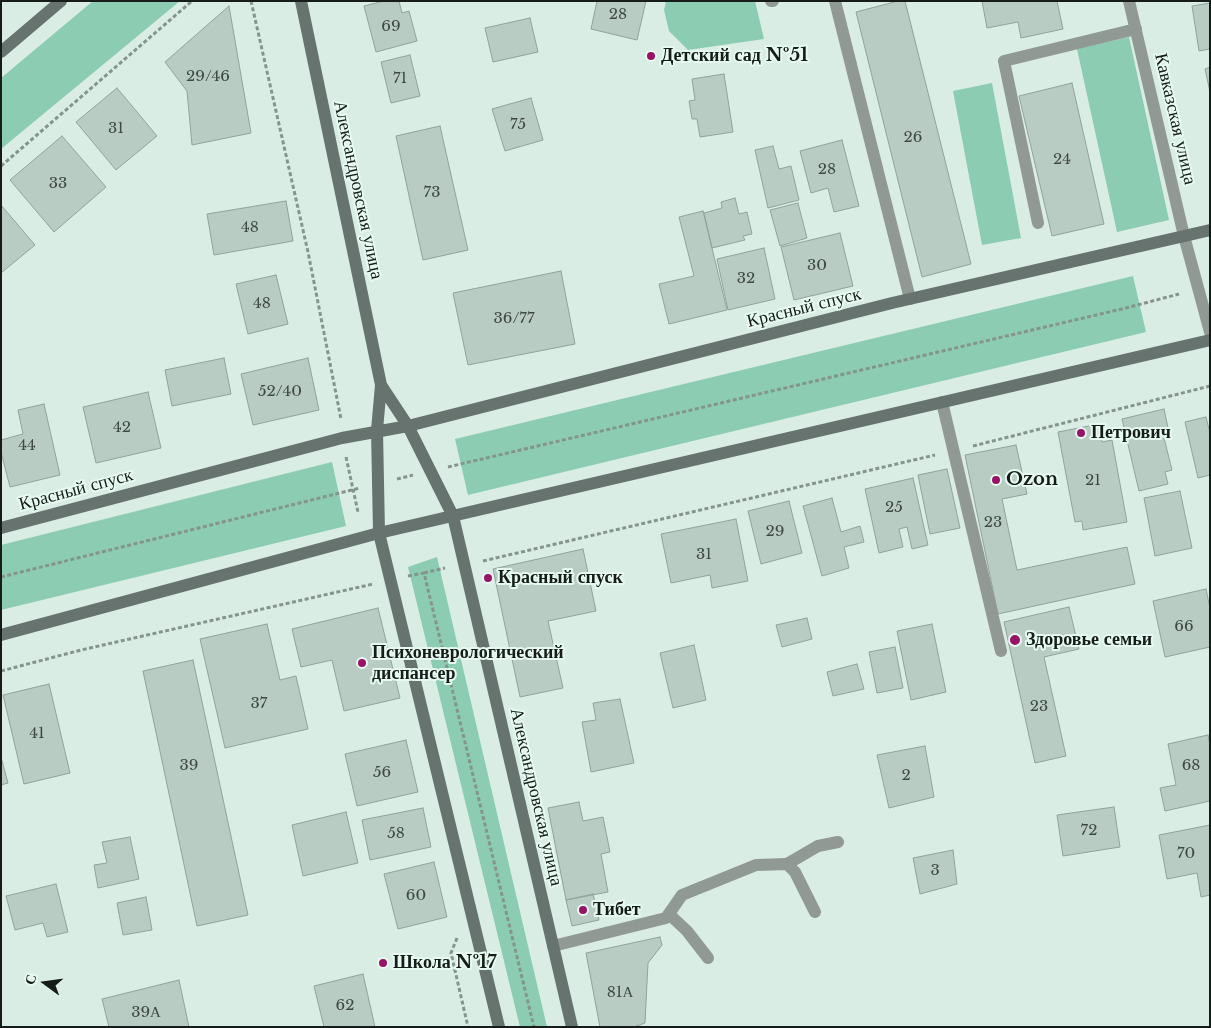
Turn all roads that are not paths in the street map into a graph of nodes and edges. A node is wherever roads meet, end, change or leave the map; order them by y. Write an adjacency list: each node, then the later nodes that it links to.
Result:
1 (61, 1): 6 (street)
2 (301, 1): 13 (street, Александровская улица)
3 (835, 1): 10 (street)
4 (1129, 1): 5 (street, Кавказская улица)
5 (1136, 29): 7 (street); 9 (street, Кавказская улица)
6 (3, 47)
7 (1038, 223)
8 (1210, 230): 9 (street, Красный спуск)
9 (1184, 236): 10 (street, Красный спуск); 11 (street, Кавказская улица)
10 (910, 299): 15 (street, Красный спуск)
11 (1210, 332)
12 (1210, 340): 14 (street)
13 (381, 385): 15 (street, Александровская улица); 16 (street, Александровская улица)
14 (942, 402): 17 (street); 21 (street)
15 (408, 426): 16 (street, Красный спуск); 17 (street, Александровская улица)
16 (377, 430): 18 (street, Красный спуск); 19 (street, Александровская улица)
17 (453, 516): 19 (street); 26 (street, Александровская улица)
18 (1, 528)
19 (379, 533): 20 (street); 28 (street, Александровская улица)
20 (1, 635)
21 (1001, 651)
22 (838, 842): 23 (street)
23 (787, 864): 24 (street); 25 (street)
24 (815, 912)
25 (669, 914): 26 (street); 27 (street)
26 (553, 946): 29 (street, Александровская улица)
27 (708, 958)
28 (499, 1027)
29 (572, 1027)

